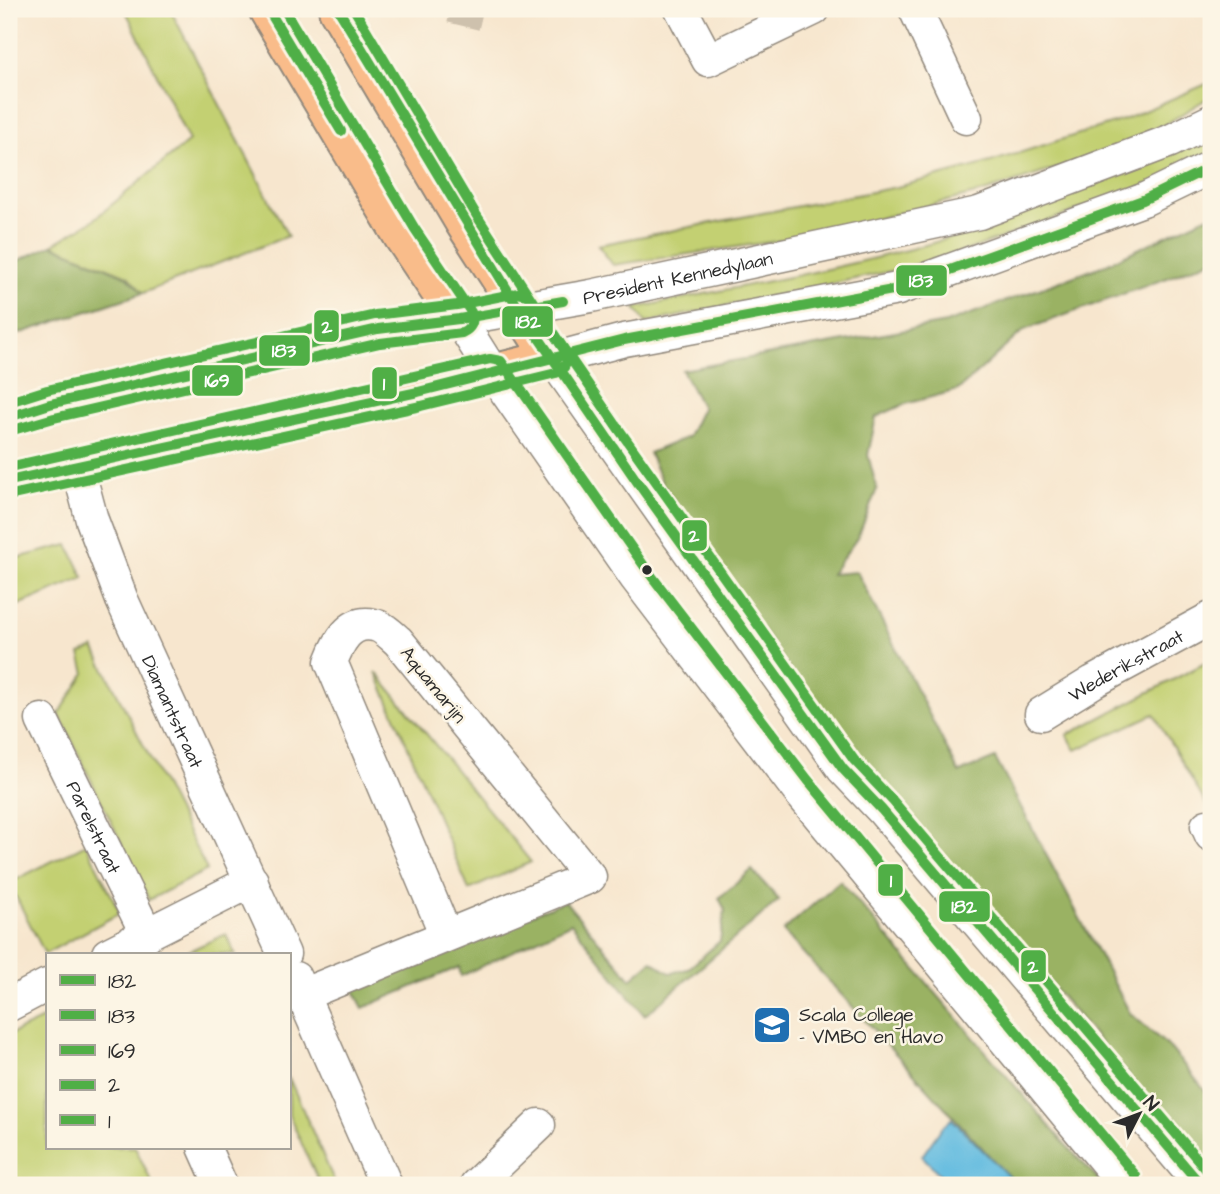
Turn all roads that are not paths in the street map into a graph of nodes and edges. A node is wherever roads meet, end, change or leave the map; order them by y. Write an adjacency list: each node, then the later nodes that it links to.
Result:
1 (268, 9): 10 (main road)
2 (338, 9): 9 (main road)
3 (681, 9): 4 (street)
4 (814, 9)
5 (918, 10): 6 (street)
6 (966, 118)
7 (1211, 121): 9 (street, President Kennedylaan)
8 (1211, 167): 11 (street)
9 (519, 307): 10 (street, President Kennedylaan); 11 (main road)
10 (459, 319): 12 (street); 13 (main road, President Kennedylaan)
11 (553, 359): 12 (main road); 34 (street)
12 (493, 373): 14 (main road); 33 (street)
13 (9, 417)
14 (77, 464): 15 (main road); 19 (street, Diamantstraat)
15 (9, 481)
16 (1211, 618): 17 (street, Wederikstraat)
17 (1041, 714)
18 (42, 720): 20 (street, Parelstraat)
19 (252, 881): 20 (street); 23 (street, Diamantstraat)
20 (146, 934): 22 (street)
21 (446, 935): 21 (street, Aquamarijn); 26 (street, Aquamarijn)
22 (114, 953)
23 (284, 953)
24 (290, 967): 26 (street)
25 (46, 986): 27 (street)
26 (302, 995): 31 (street)
27 (9, 1005)
28 (538, 1125): 32 (street)
29 (204, 1148): 30 (street)
30 (221, 1185)
31 (386, 1185)
32 (476, 1185)
33 (1125, 1185)
34 (1201, 1185)

